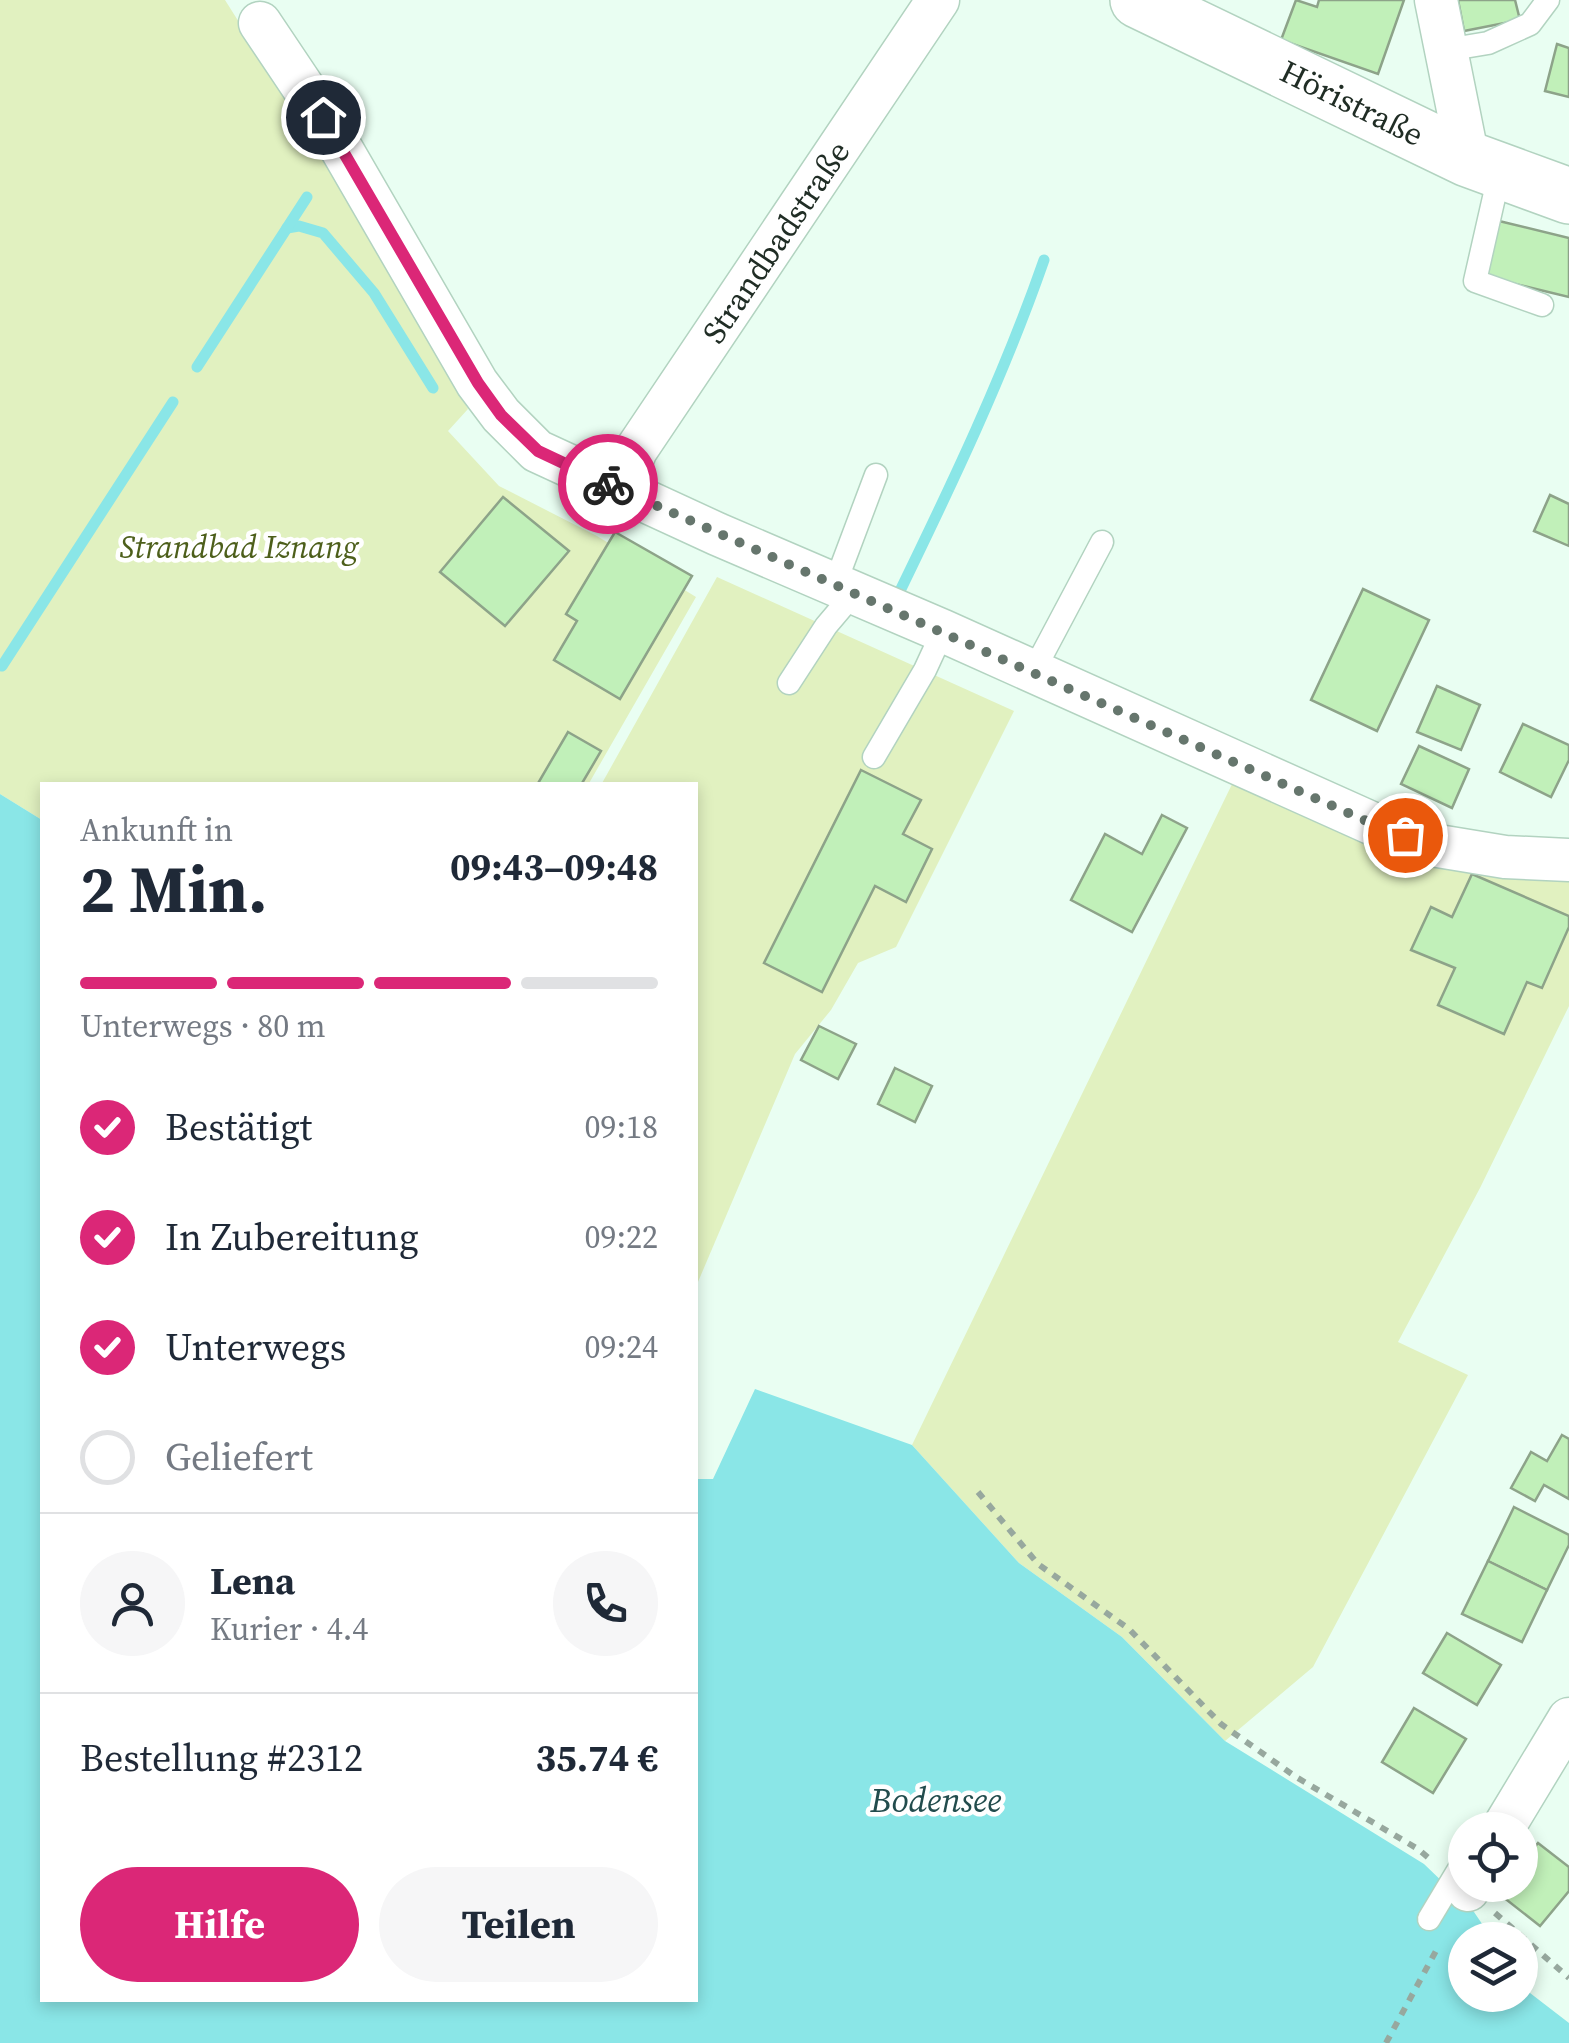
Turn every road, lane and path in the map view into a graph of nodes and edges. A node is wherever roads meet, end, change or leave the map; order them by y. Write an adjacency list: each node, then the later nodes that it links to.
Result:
1 (938, 0): 11 (street, Strandbadstraße)
2 (1138, 0): 7 (main road, Höristraße)
3 (1436, 0): 6 (street)
4 (1548, 0): 6 (lane)
5 (260, 23): 11 (street)
6 (1446, 50): 7 (street)
7 (1484, 165): 8 (main road, Höristraße); 9 (lane)
8 (1569, 196)
9 (1542, 306)
10 (876, 475): 13 (lane)
11 (620, 489): 13 (street)
12 (1102, 542): 15 (lane)
13 (844, 588): 14 (street); 16 (lane)
14 (943, 631): 15 (street); 17 (lane)
15 (1033, 672): 18 (street)
16 (789, 683)
17 (874, 757)
18 (1569, 860)
19 (978, 1492): 22 (path)
20 (1569, 1720): 21 (street)
21 (1512, 1812)
22 (1448, 1868)
23 (1448, 1897): 26 (lane)
24 (1453, 1902): 28 (path)
25 (1489, 1902): 27 (path)
26 (1429, 1919)
27 (1569, 1978)
28 (1386, 2043)

